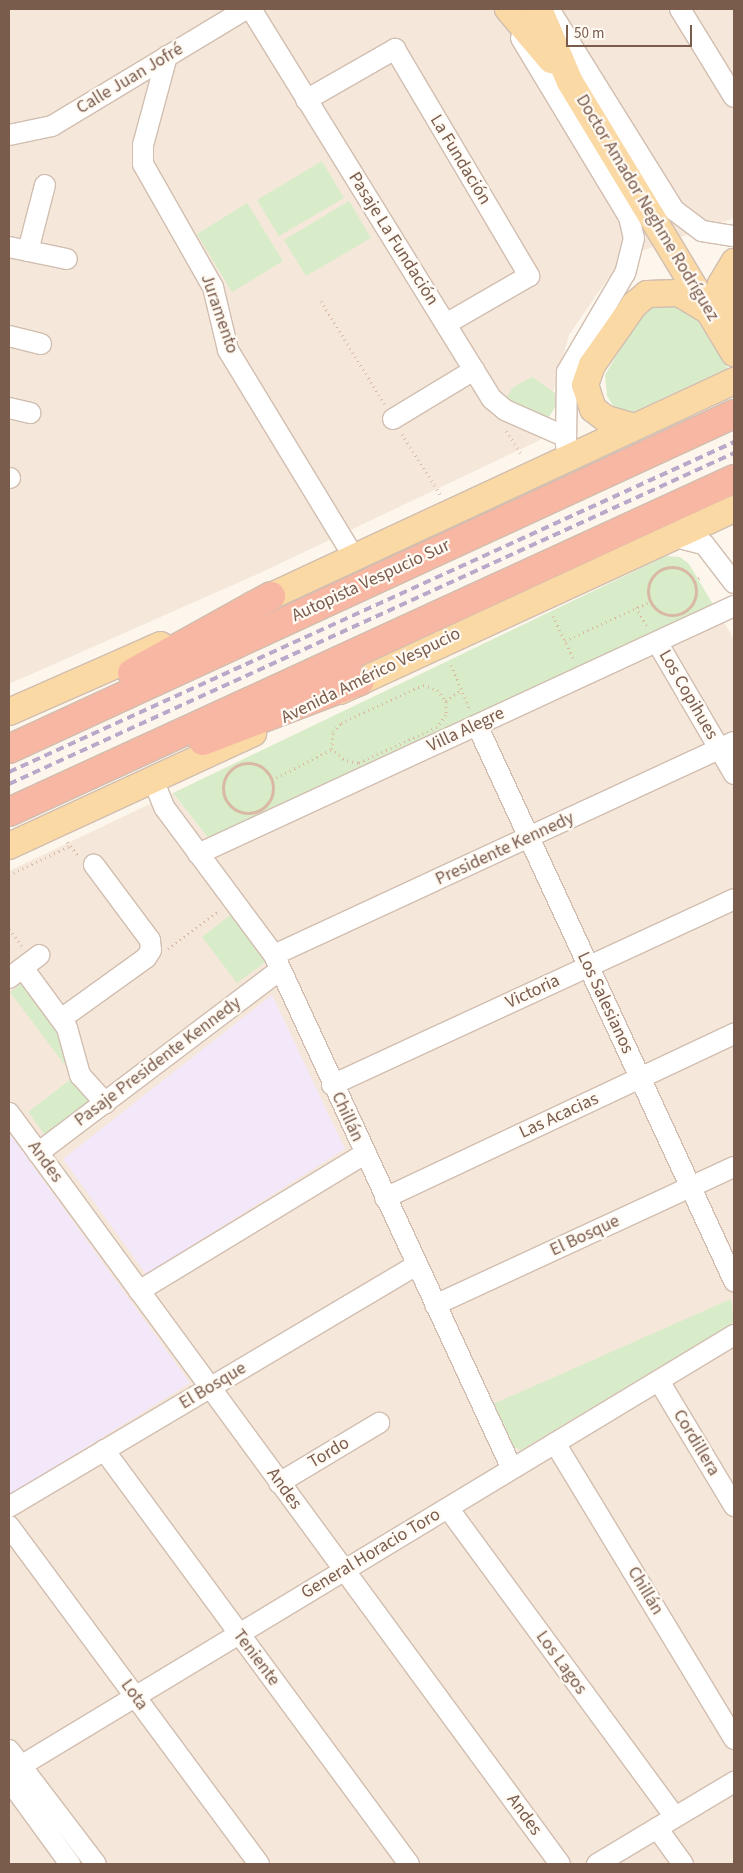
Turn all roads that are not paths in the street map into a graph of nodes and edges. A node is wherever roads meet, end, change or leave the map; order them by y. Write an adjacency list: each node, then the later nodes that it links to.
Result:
1 (504, 9): 28 (street, Doctor Amador Neghme Rodríguez)
2 (508, 9): 8 (main road, Doctor Amador Neghme Rodríguez)
3 (538, 9): 8 (main road, Doctor Amador Neghme Rodríguez)
4 (549, 9): 13 (street, Doctor Amador Neghme Rodríguez)
5 (680, 9): 9 (street)
6 (240, 10): 7 (street, Calle Juan Jofré); 10 (street, Pasaje La Fundación)
7 (167, 56): 11 (street, Calle Juan Jofré); 32 (street, Juramento)
8 (570, 82): 18 (main road, Doctor Amador Neghme Rodríguez)
9 (734, 97)
10 (306, 100): 17 (street, Pasaje La Fundación); 17 (street, La Fundación)
11 (9, 135)
12 (46, 185): 14 (street)
13 (734, 236)
14 (18, 249): 15 (street)
15 (67, 259)
16 (734, 262): 18 (main road)
17 (446, 324): 21 (street, Pasaje La Fundación)
18 (723, 334): 27 (main road)
19 (9, 336): 20 (street)
20 (41, 344)
21 (474, 370): 26 (street); 28 (street, Pasaje La Fundación)
22 (728, 383): 27 (main road)
23 (9, 408): 24 (street)
24 (30, 413)
25 (734, 414): 42 (highway, Autopista Vespucio Sur)
26 (393, 419)
27 (631, 426): 28 (main road)
28 (566, 446): 32 (main road)
29 (734, 479): 45 (highway)
30 (734, 510): 31 (main road, Avenida Américo Vespucio)
31 (672, 536): 33 (street); 37 (main road, Avenida Américo Vespucio)
32 (354, 557): 34 (main road)
33 (734, 582)
34 (271, 596): 38 (main road); 40 (highway)
35 (734, 606): 36 (street, Villa Alegre)
36 (657, 642): 39 (street, Villa Alegre); 41 (street, Los Copihues)
37 (360, 681): 44 (main road, Avenida Américo Vespucio); 45 (highway)
38 (9, 712)
39 (477, 725): 46 (street, Los Salesianos); 48 (street, Villa Alegre)
40 (9, 742)
41 (727, 745): 43 (street, Los Copihues); 46 (street, Presidente Kennedy)
42 (9, 749)
43 (734, 774)
44 (154, 782): 47 (main road, Avenida Américo Vespucio); 48 (street, Chillán)
45 (9, 812)
46 (530, 839): 52 (street, Presidente Kennedy); 53 (street, Los Salesianos)
47 (9, 846)
48 (198, 854): 52 (street, Chillán)
49 (94, 865): 55 (street)
50 (734, 899): 53 (street, Victoria)
51 (39, 955): 54 (street)
52 (276, 963): 58 (street, Chillán); 59 (street, Pasaje Presidente Kennedy)
53 (588, 966): 57 (street, Los Salesianos); 58 (street, Victoria)
54 (16, 973): 55 (street)
55 (61, 1019): 59 (street)
56 (734, 1034): 57 (street, Las Acacias)
57 (640, 1078): 64 (street, Los Salesianos); 65 (street, Las Acacias)
58 (332, 1085): 62 (street, Chillán)
59 (105, 1103): 61 (street, Pasaje Presidente Kennedy)
60 (9, 1113): 61 (street, Andes)
61 (38, 1153): 68 (street, Andes)
62 (364, 1154): 65 (street, Chillán); 68 (street)
63 (734, 1167): 64 (street, El Bosque)
64 (691, 1187): 67 (street, Los Salesianos); 69 (street, El Bosque)
65 (385, 1198): 66 (street, Chillán)
66 (416, 1265): 69 (street, Chillán); 72 (street, El Bosque)
67 (734, 1281)
68 (139, 1291): 72 (street, Andes)
69 (435, 1305): 76 (street, Chillán)
70 (734, 1335): 71 (street, General Horacio Toro)
71 (658, 1381): 74 (street, General Horacio Toro); 79 (street, Cordillera)
72 (209, 1388): 75 (street, El Bosque); 77 (street, Andes)
73 (379, 1422): 77 (street, Tordo)
74 (555, 1443): 76 (street, General Horacio Toro); 85 (street, Chillán)
75 (104, 1450): 78 (street, El Bosque); 83 (street, Teniente)
76 (512, 1469): 80 (street, General Horacio Toro)
77 (279, 1483): 82 (street, Andes)
78 (9, 1506)
79 (734, 1506)
80 (448, 1508): 82 (street, General Horacio Toro); 88 (street, Los Lagos)
81 (9, 1526): 84 (street, Lota)
82 (344, 1570): 83 (street, General Horacio Toro); 94 (street, Andes)
83 (238, 1634): 84 (street, General Horacio Toro); 93 (street, Teniente)
84 (135, 1696): 86 (street, General Horacio Toro); 92 (street, Lota)
85 (734, 1739)
86 (12, 1767): 90 (street); 91 (street)
87 (734, 1782): 88 (street)
88 (675, 1817): 89 (street)
89 (657, 1828): 95 (street); 96 (street)
90 (70, 1864)
91 (96, 1864)
92 (259, 1864)
93 (409, 1864)
94 (560, 1864)
95 (597, 1864)
96 (683, 1864)

